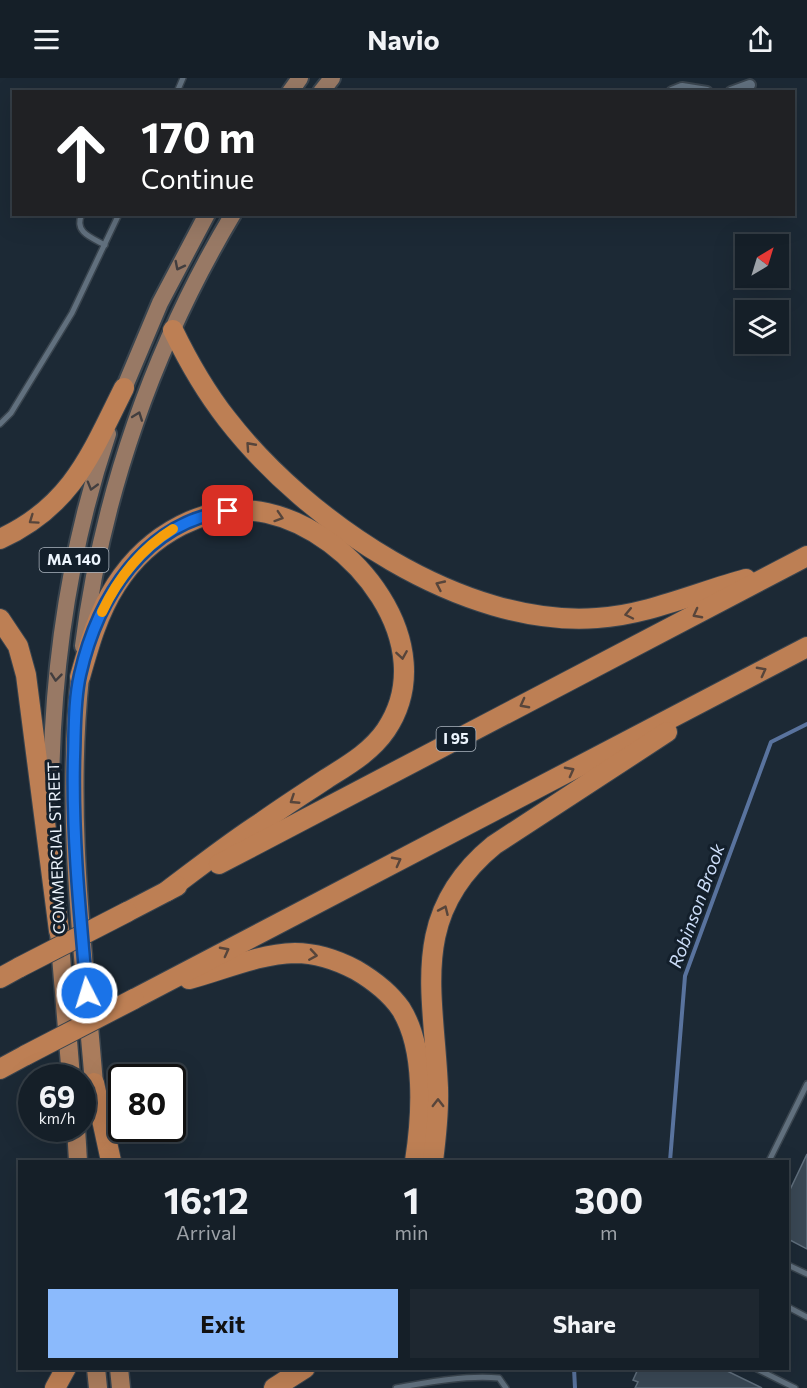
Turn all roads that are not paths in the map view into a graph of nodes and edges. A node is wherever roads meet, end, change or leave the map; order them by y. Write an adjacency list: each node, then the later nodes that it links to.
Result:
1 (332, 78): 3 (main road)
2 (751, 85): 6 (street)
3 (323, 90)
4 (677, 90): 5 (street)
5 (694, 90)
6 (737, 90)
7 (81, 216): 11 (lane)
8 (118, 216): 11 (lane)
9 (206, 216): 13 (main road, COMMERCIAL STREET / MA 140, one-way to 13)
10 (232, 216): 12 (main road, COMMERCIAL STREET / MA 140)
11 (105, 244): 14 (lane)
12 (173, 330): 17 (highway, one-way to 12); 20 (main road, COMMERCIAL STREET / MA 140, one-way to 12)
13 (124, 388): 15 (highway, one-way to 15); 23 (main road, COMMERCIAL STREET / MA 140, one-way to 23)
14 (0, 424)
15 (0, 539)
16 (807, 556): 17 (highway, I 95)
17 (786, 567): 22 (highway, I 95, one-way to 22)
18 (0, 620): 23 (highway)
19 (807, 647): 21 (highway, one-way to 19)
20 (80, 677): 22 (highway, one-way to 22); 27 (highway, COMMERCIAL STREET / MA 140)
21 (725, 690): 25 (highway, one-way to 21); 37 (highway, one-way to 21)
22 (166, 891): 24 (highway, I 95, bridge)
23 (59, 931): 26 (highway, COMMERCIAL STREET / MA 140)
24 (0, 978)
25 (154, 988): 28 (highway, bridge); 36 (highway, one-way to 36)
26 (70, 1064)
27 (93, 1064)
28 (0, 1069)
29 (807, 1084): 38 (lane)
30 (96, 1092): 35 (highway)
31 (96, 1105): 34 (highway, COMMERCIAL STREET / MA 140)
32 (77, 1142): 33 (highway)
33 (78, 1160)
34 (101, 1160)
35 (111, 1160)
36 (415, 1160)
37 (433, 1160)
38 (770, 1160)
39 (789, 1265): 40 (lane)
40 (807, 1274)
41 (789, 1308): 42 (lane)
42 (807, 1317)
43 (65, 1370): 49 (highway)
44 (96, 1370): 50 (highway)
45 (119, 1370): 51 (highway)
46 (302, 1370): 52 (highway)
47 (759, 1370): 55 (lane)
48 (424, 1386): 53 (lane); 54 (lane)
49 (55, 1388)
50 (98, 1388)
51 (120, 1388)
52 (274, 1388)
53 (396, 1388)
54 (506, 1388)
55 (795, 1388)

